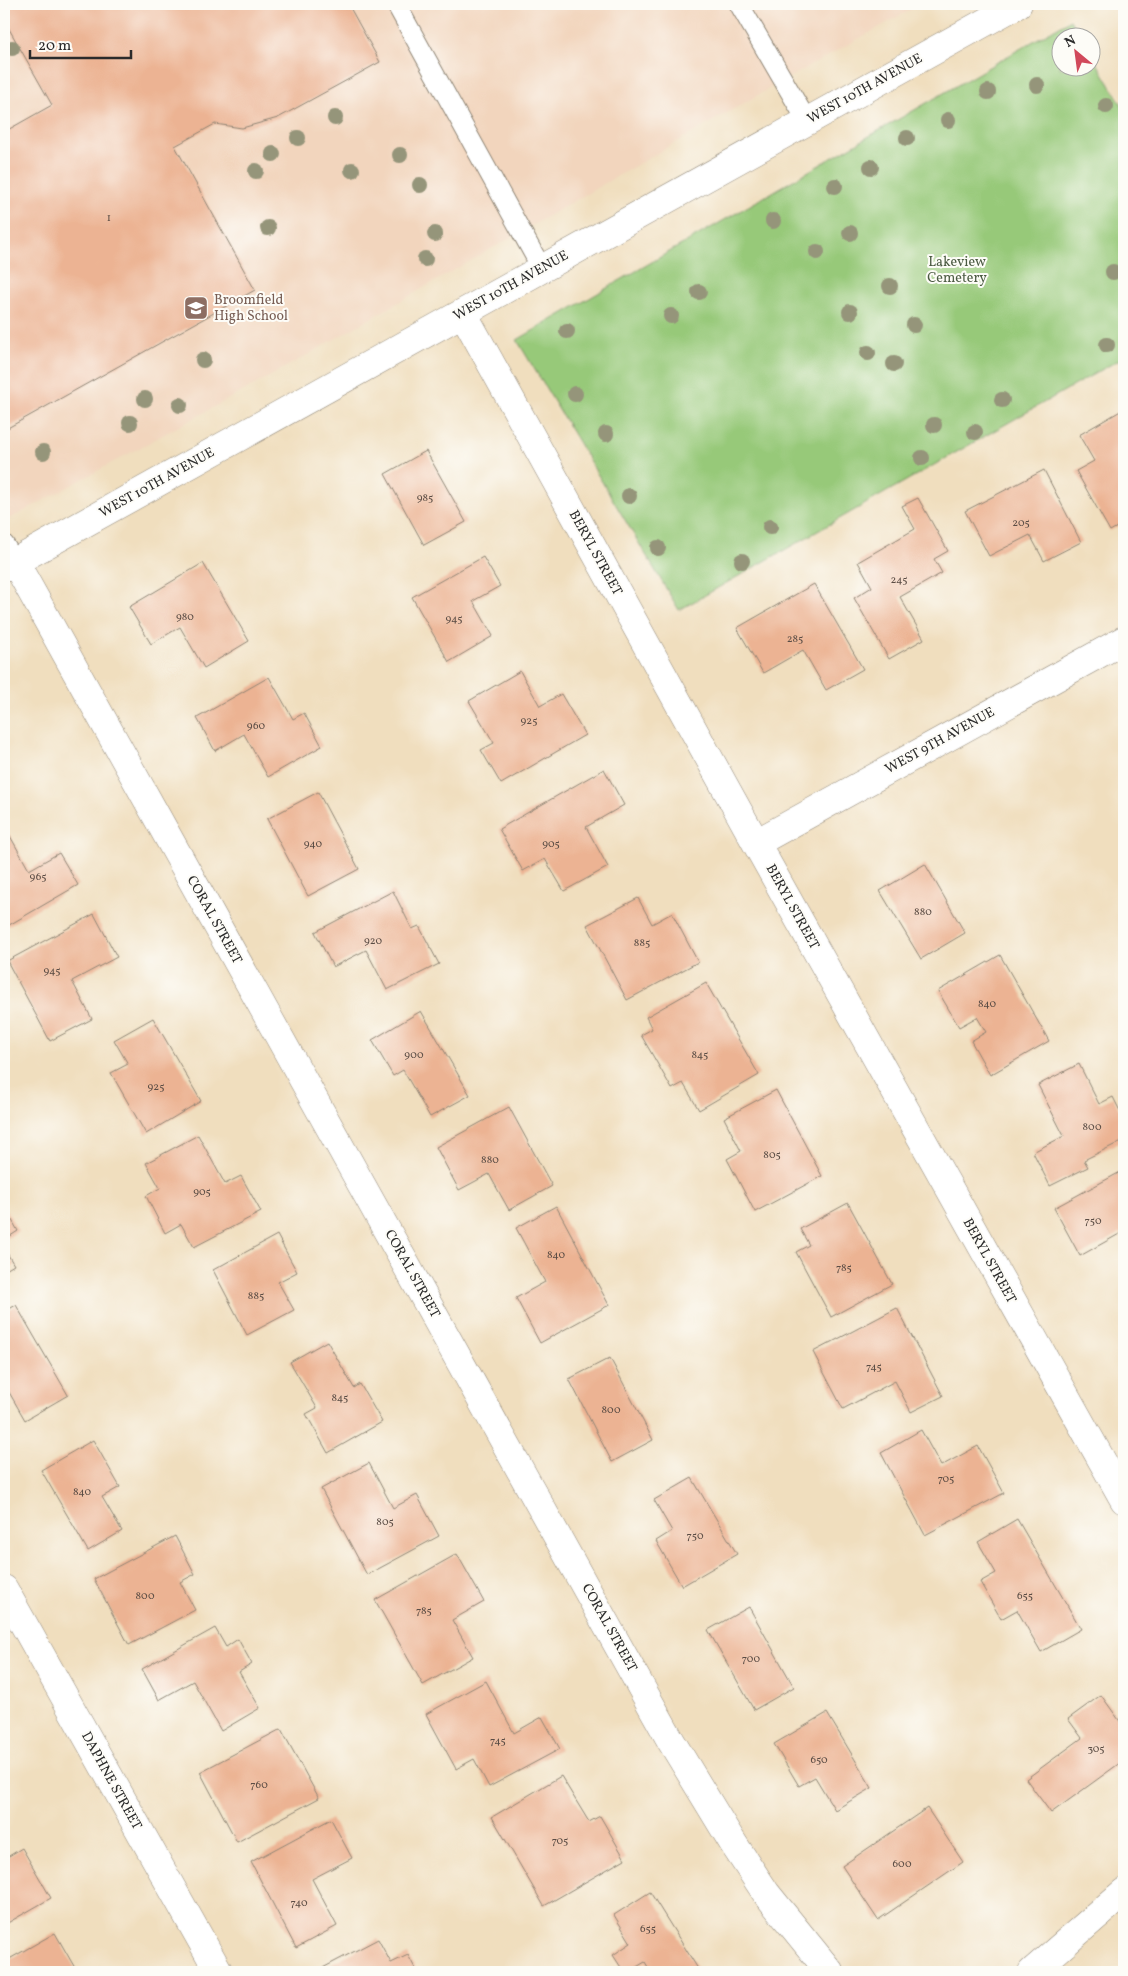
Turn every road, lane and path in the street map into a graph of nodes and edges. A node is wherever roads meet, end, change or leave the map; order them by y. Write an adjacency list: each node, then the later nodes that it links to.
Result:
1 (396, 4): 5 (lane)
2 (739, 4): 4 (lane)
3 (1018, 4): 4 (street, WEST 10TH AVENUE)
4 (807, 121): 5 (street, WEST 10TH AVENUE)
5 (542, 269): 6 (street, WEST 10TH AVENUE)
6 (463, 313): 7 (street, WEST 10TH AVENUE); 9 (street, BERYL STREET)
7 (7, 558): 14 (street, CORAL STREET)
8 (1124, 640): 9 (street, WEST 9TH AVENUE)
9 (756, 843): 10 (street, BERYL STREET)
10 (1124, 1500)
11 (4, 1589): 13 (street, DAPHNE STREET)
12 (1124, 1892): 15 (street)
13 (219, 1972)
14 (830, 1972)
15 (1032, 1972)

